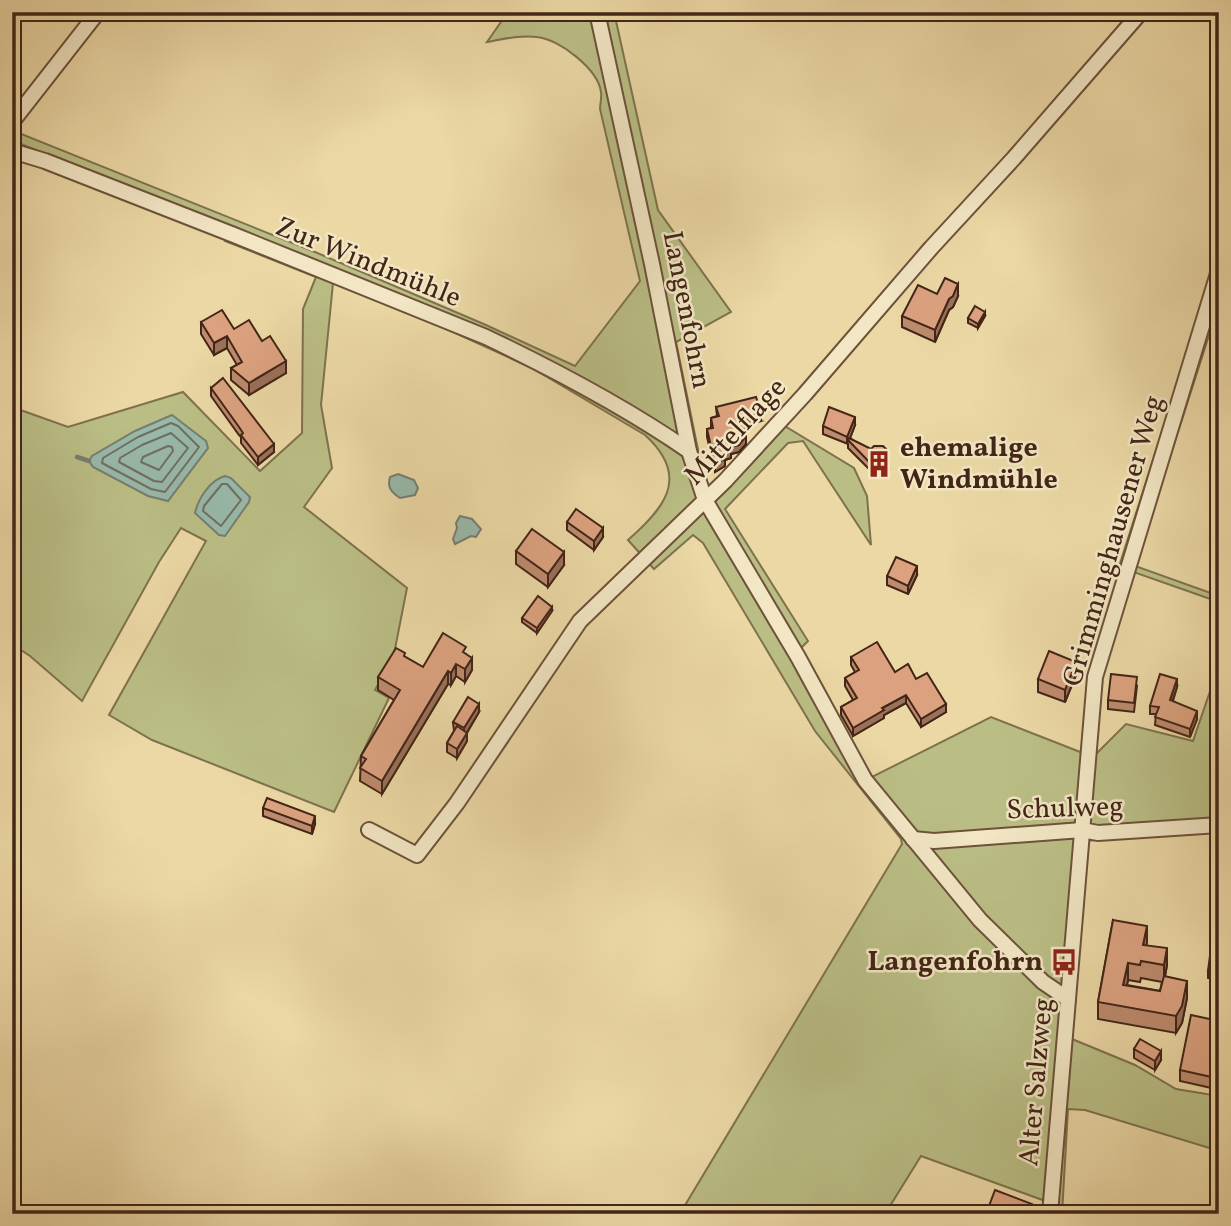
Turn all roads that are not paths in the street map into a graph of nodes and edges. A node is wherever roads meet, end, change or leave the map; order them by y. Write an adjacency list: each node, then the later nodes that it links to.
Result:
1 (98, 12): 4 (street)
2 (597, 12): 7 (street, Langenfohrn)
3 (1141, 12): 8 (street, Mittelflage)
4 (12, 122)
5 (13, 149): 7 (street, Zur Windmühle)
6 (1219, 270): 11 (street, Grimminghausener Weg)
7 (689, 451): 8 (street, Langenfohrn)
8 (705, 500): 10 (street, Mittelflage); 12 (street, Langenfohrn)
9 (1219, 825): 11 (street, Schulweg)
10 (369, 830)
11 (1083, 830): 12 (street, Schulweg); 13 (street, Alter Salzweg)
12 (913, 839): 13 (street, Langenfohrn)
13 (1068, 999): 14 (street, Alter Salzweg)
14 (1050, 1214)

